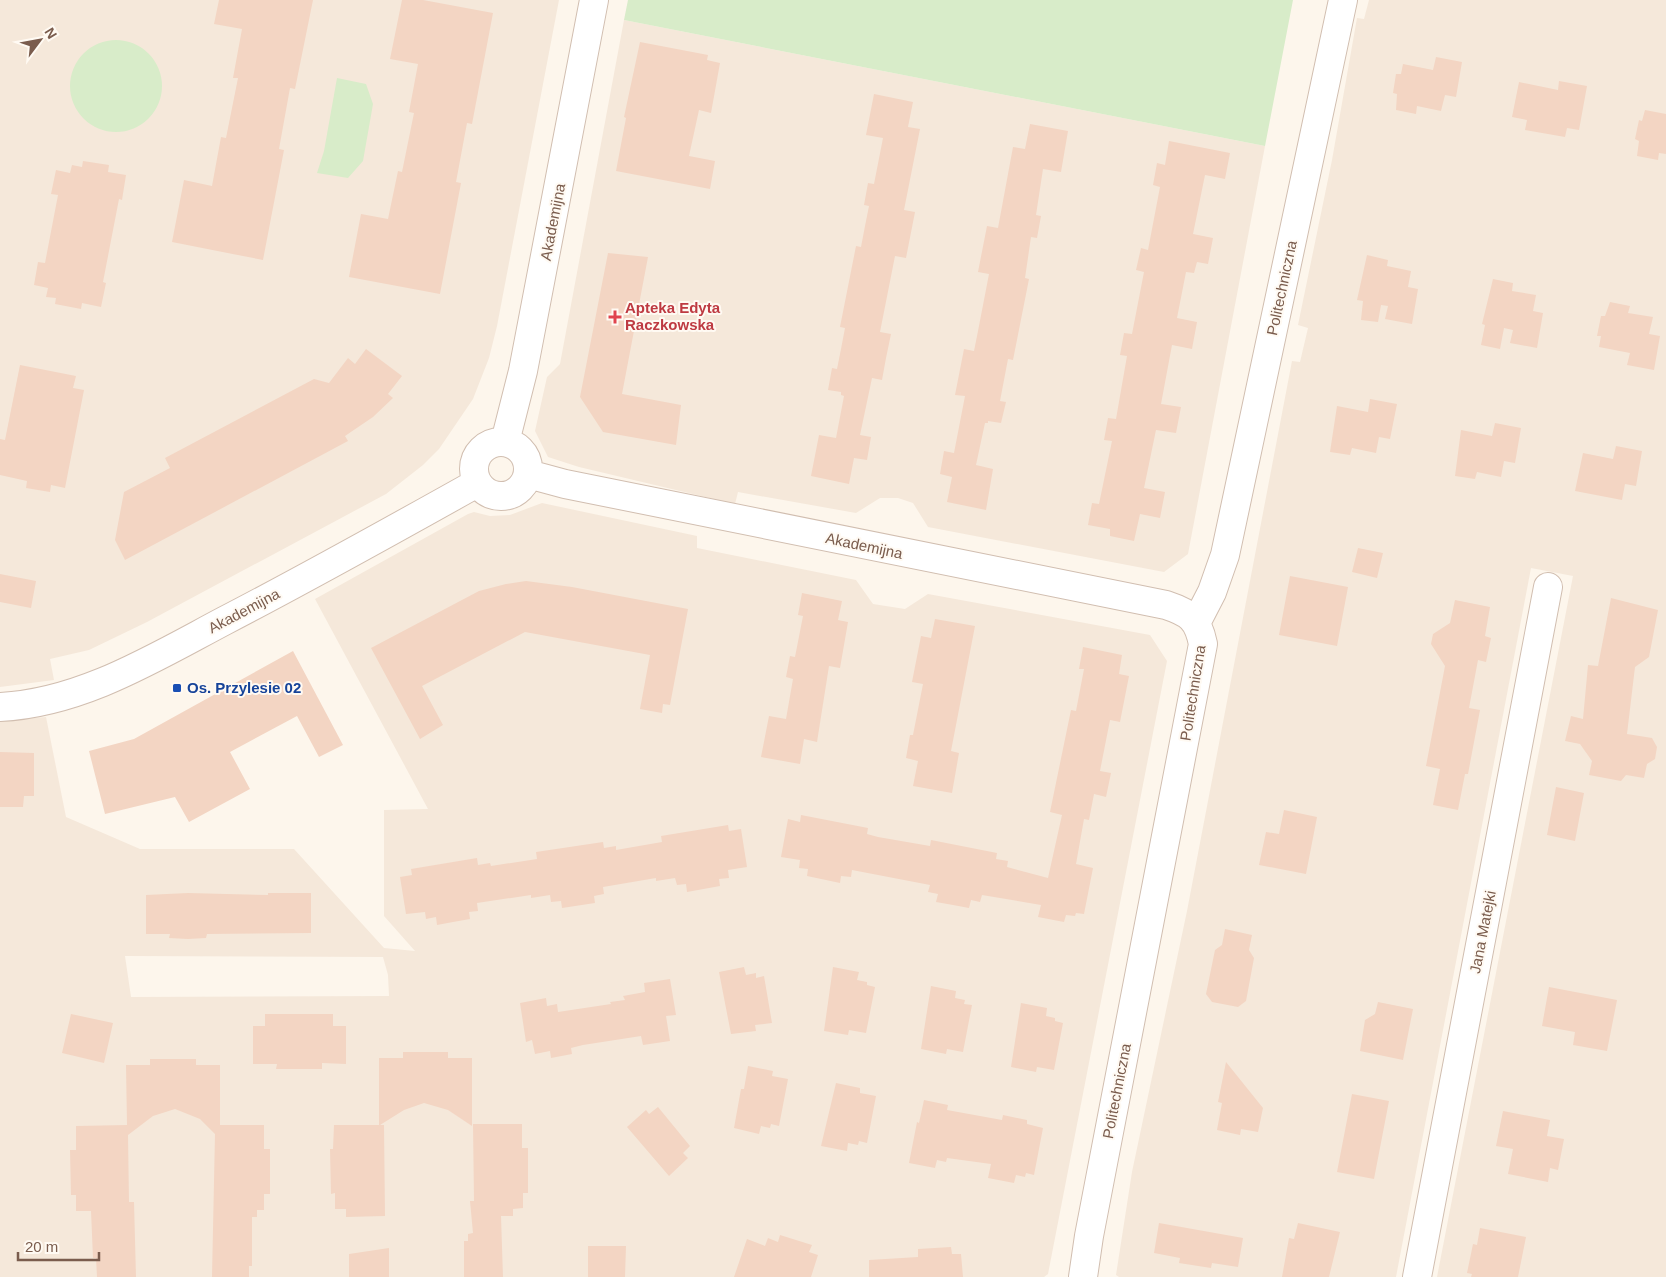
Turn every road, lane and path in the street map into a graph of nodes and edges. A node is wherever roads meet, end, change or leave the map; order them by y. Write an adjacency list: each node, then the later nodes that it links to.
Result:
1 (594, 0): 3 (street, Akademijna)
2 (1343, 0): 7 (street, Politechniczna)
3 (506, 442): 4 (street); 5 (street)
4 (528, 474): 5 (street); 7 (street, Akademijna)
5 (477, 483): 8 (street, Akademijna)
6 (1548, 586): 10 (street, Jana Matejki)
7 (1196, 623): 9 (street, Politechniczna)
8 (0, 706)
9 (1083, 1277)
10 (1417, 1277)

